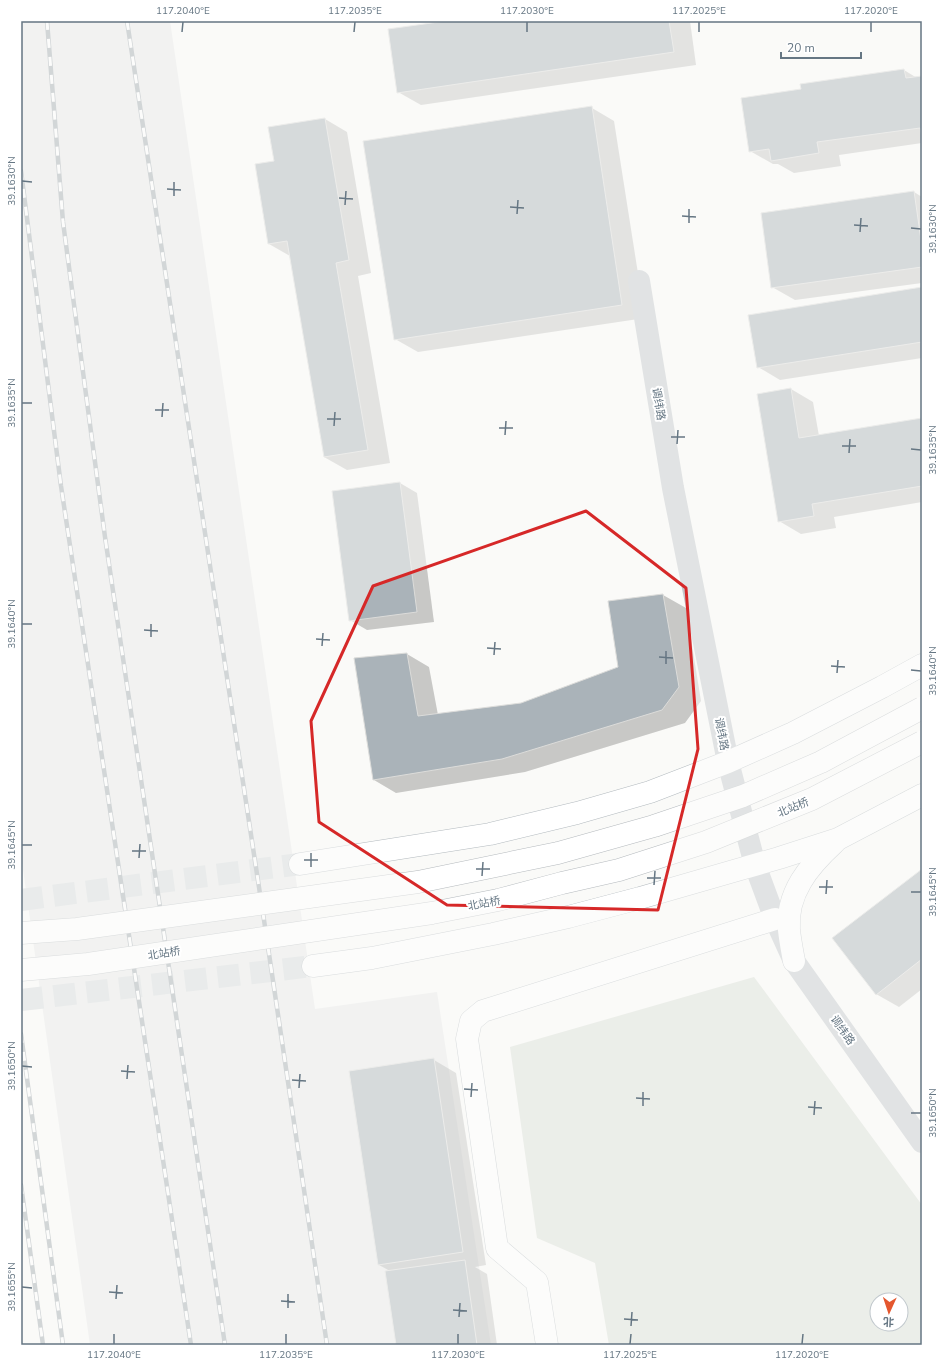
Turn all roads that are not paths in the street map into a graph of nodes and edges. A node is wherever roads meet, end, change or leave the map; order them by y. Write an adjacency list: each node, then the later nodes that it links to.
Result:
1 (639, 281): 5 (street, 调纬路)
2 (922, 665): 5 (main road)
3 (922, 708): 11 (main road, bridge)
4 (922, 742): 14 (main road, 北站桥, bridge)
5 (728, 762): 8 (main road); 9 (street, 调纬路)
6 (922, 795): 7 (main road)
7 (838, 839): 9 (main road); 12 (main road)
8 (300, 864)
9 (755, 865): 10 (street, 调纬路); 13 (main road)
10 (774, 919): 12 (street, 调纬路); 16 (main road)
11 (21, 933)
12 (794, 961): 15 (street, 调纬路)
13 (313, 966)
14 (21, 970)
15 (922, 1142)
16 (547, 1345)

